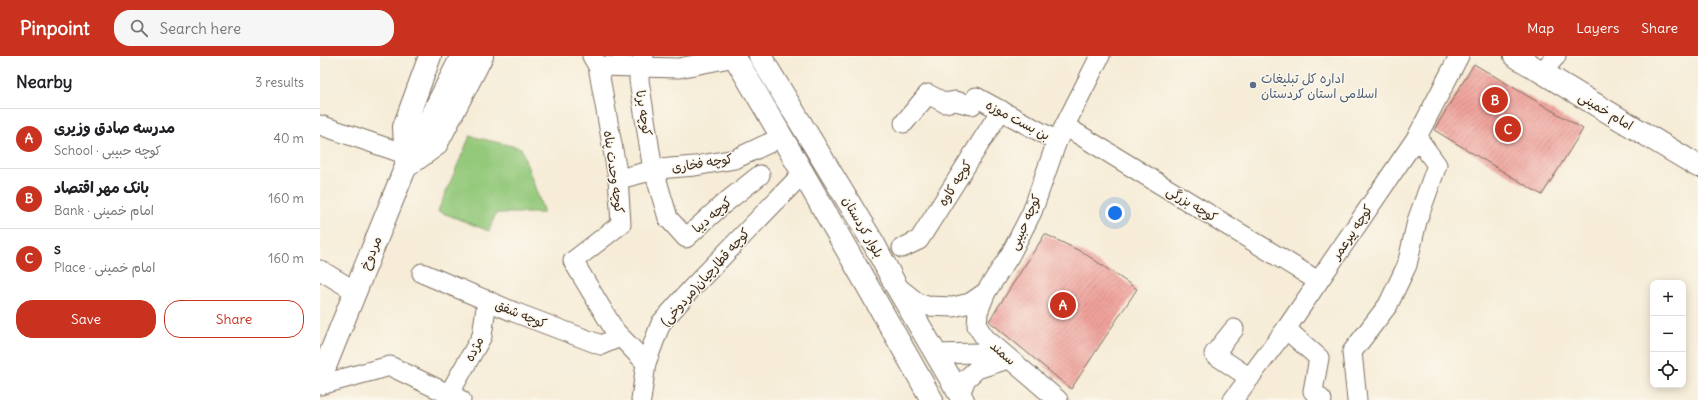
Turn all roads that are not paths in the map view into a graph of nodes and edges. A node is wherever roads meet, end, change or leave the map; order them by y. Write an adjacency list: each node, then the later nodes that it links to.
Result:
1 (430, 56): 19 (main road)
2 (462, 56): 19 (main road, مردوخ)
3 (482, 56): 19 (main road)
4 (734, 56): 10 (street); 16 (main road, بلوار کردستان)
5 (760, 56): 30 (main road, بلوار کردستان)
6 (1100, 56): 15 (street, کوچه حبیبی)
7 (1459, 56): 17 (street, کوچه پیرعمر)
8 (1515, 56): 11 (main road, امام خمینی)
9 (595, 61): 10 (street); 24 (street, کوچه وحدت پناه)
10 (642, 61): 21 (street, کوچه برنا)
11 (1549, 64): 20 (main road, امام خمینی)
12 (1001, 110): 13 (street, بن بست موزه); 15 (street, بن بست موزه); 26 (street, کوچه کاوه)
13 (904, 123)
14 (320, 125): 19 (street)
15 (1061, 134): 29 (street, کوچه بزرگی); 32 (street, کوچه حبیبی)
16 (782, 137): 18 (street, کوچه فخاری); 22 (main road, بلوار کردستان)
17 (1417, 137): 29 (street, کوچه پیرعمر); 50 (street)
18 (750, 152): 21 (street, کوچه فخاری); 23 (street)
19 (406, 160): 31 (main road, مردوخ)
20 (1698, 166)
21 (654, 170): 23 (street, کوچه دیبا); 24 (street, کوچه فخاری)
22 (804, 172): 25 (street, کوچه قطارچیان(مردوخی)); 46 (main road, بلوار کردستان)
23 (760, 175): 25 (street)
24 (618, 178): 36 (street, کوچه وحدت پناه)
25 (776, 200): 39 (street, کوچه قطارچیان(مردوخی))
26 (902, 248)
27 (320, 270): 31 (street)
28 (422, 273): 33 (street, کوچه شفق)
29 (1318, 281): 35 (street, کوچه پیرعمر)
30 (895, 284): 32 (street, کوچه حبیبی); 37 (main road, بلوار کردستان)
31 (355, 291): 41 (main road, مردوخ)
32 (986, 292): 38 (street, سمند)
33 (487, 300): 36 (street, کوچه شفق); 43 (street, مژده)
34 (1234, 329): 40 (street)
35 (1286, 329): 40 (street, کوچه پیرعمر); 49 (street)
36 (620, 337): 39 (street, کوچه وحدت پناه)
37 (935, 354): 38 (street); 44 (main road, بلوار کردستان)
38 (1011, 359): 44 (street); 47 (street, سمند)
39 (646, 363): 45 (street, کوچه قطارچیان(مردوخی))
40 (1250, 378): 48 (street, کوچه پیرعمر)
41 (320, 379)
42 (320, 385): 43 (street)
43 (455, 397)
44 (961, 397)
45 (641, 400)
46 (932, 400)
47 (1058, 400)
48 (1233, 400)
49 (1322, 400)
50 (1357, 400)

